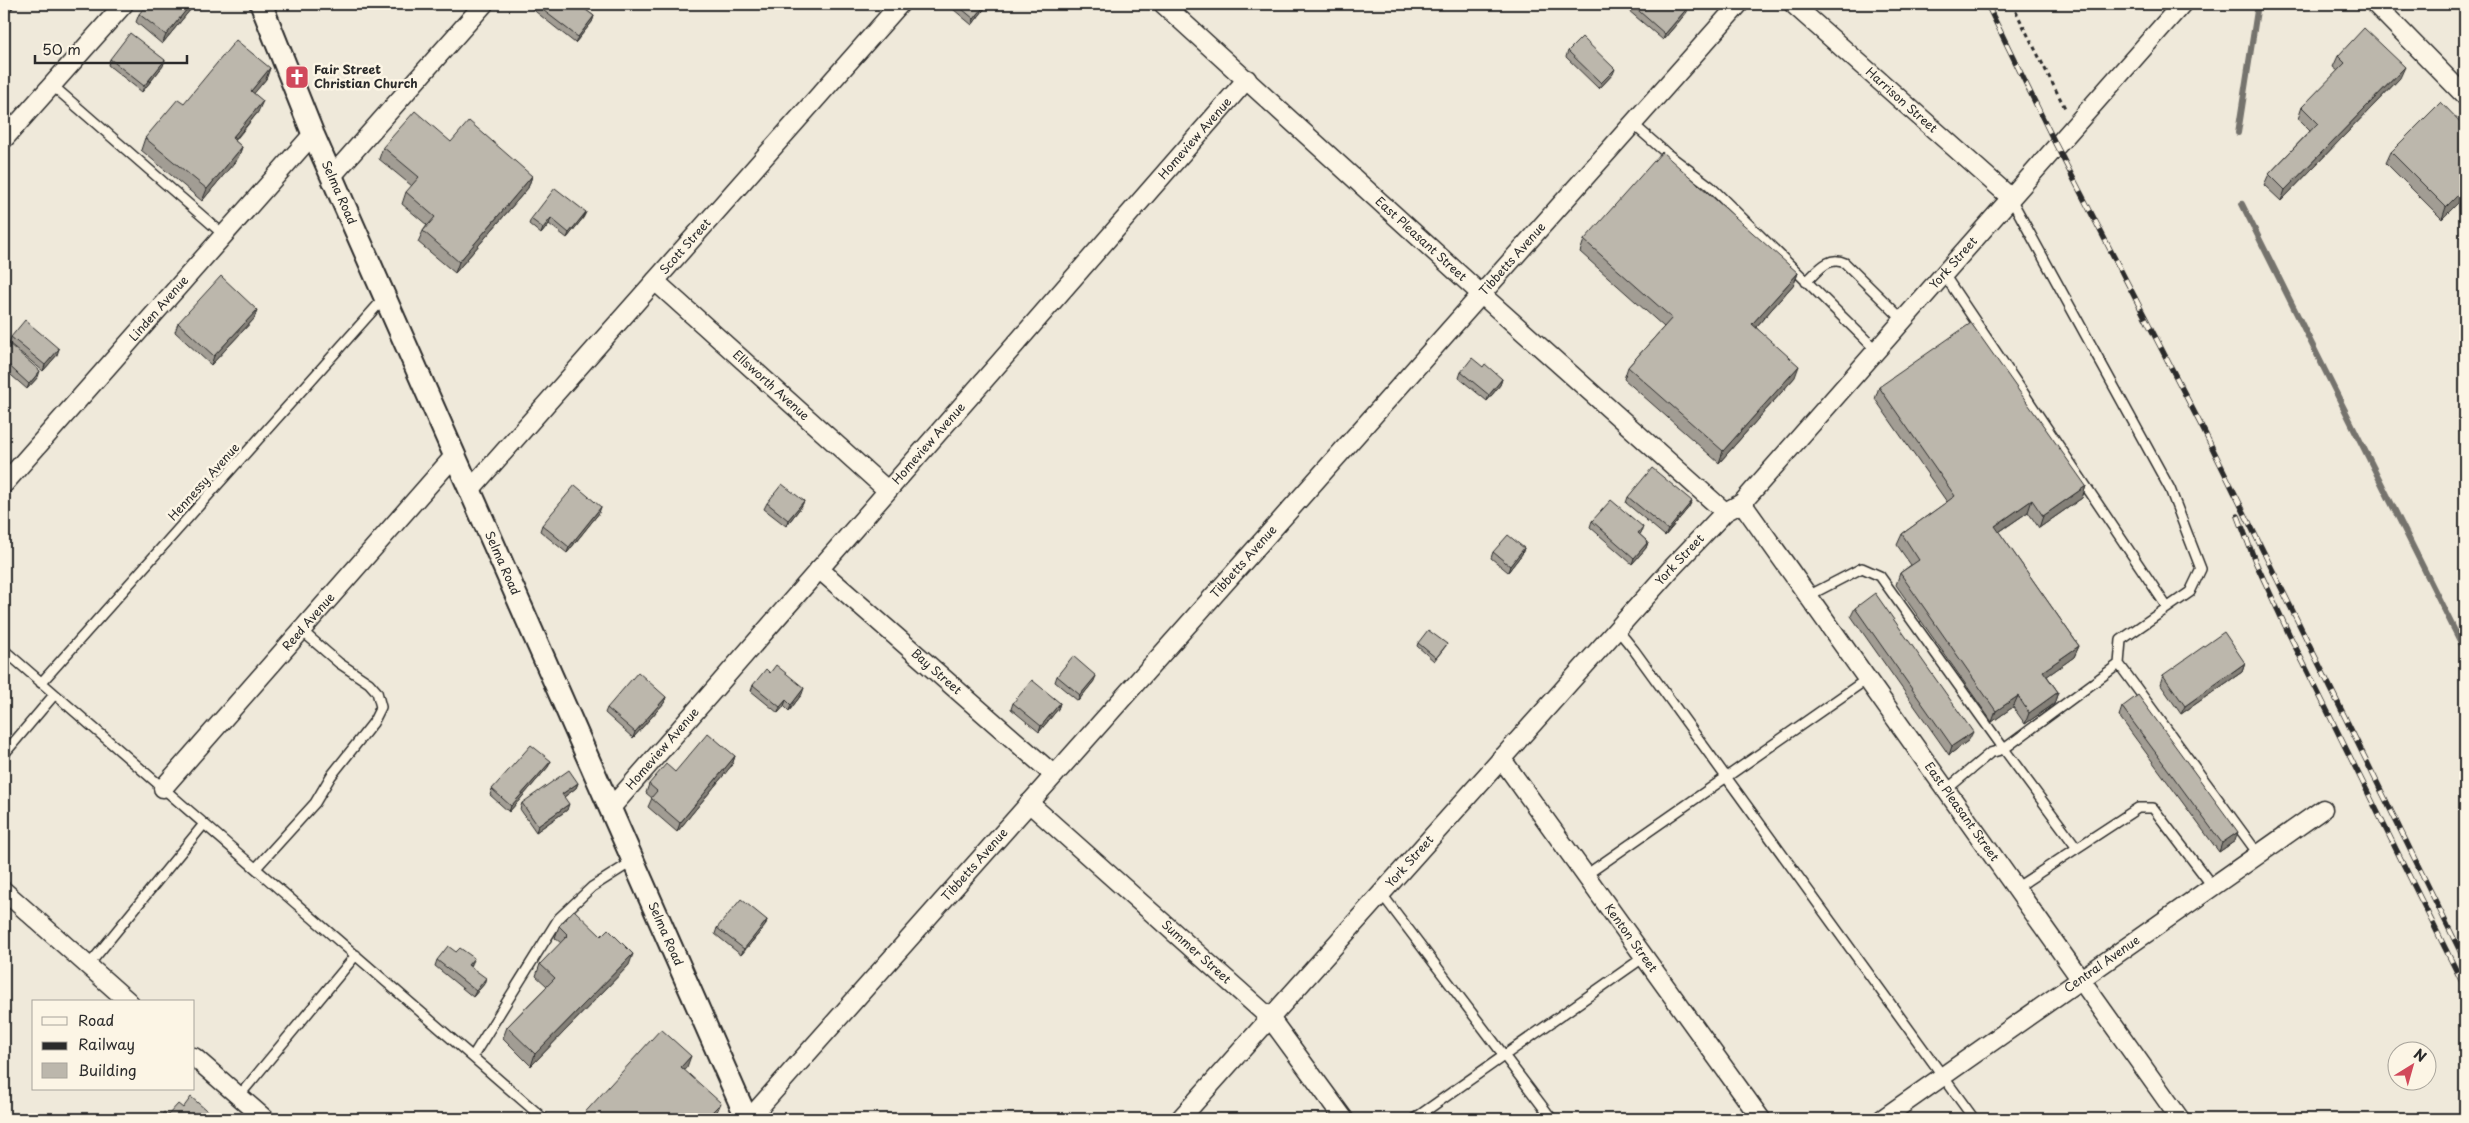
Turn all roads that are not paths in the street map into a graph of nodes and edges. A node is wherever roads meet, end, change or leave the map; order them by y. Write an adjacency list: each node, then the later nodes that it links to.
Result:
1 (124, 4): 11 (street)
2 (261, 4): 14 (street, Selma Road)
3 (484, 4): 16 (street)
4 (900, 4): 20 (street, Scott Street)
5 (1163, 4): 10 (street, East Pleasant Street)
6 (1739, 4): 13 (street, Tibbetts Avenue)
7 (1793, 4): 17 (street, Harrison Street)
8 (2182, 4): 17 (street, York Street)
9 (2375, 4): 12 (street)
10 (1247, 79): 22 (street, East Pleasant Street); 29 (street, Homeview Avenue)
11 (52, 85): 15 (street); 18 (lane)
12 (2465, 96)
13 (1633, 124): 21 (lane); 22 (street, Tibbetts Avenue)
14 (314, 134): 16 (street, Selma Road); 18 (street, Linden Avenue)
15 (4, 139)
16 (332, 176): 23 (street, Selma Road)
17 (2010, 197): 19 (street, York Street); 34 (lane)
18 (224, 235): 27 (street, Linden Avenue)
19 (1943, 273): 24 (street, York Street); 34 (lane)
20 (655, 281): 28 (street, Scott Street); 29 (street, Ellsworth Avenue)
21 (1806, 282): 24 (lane); 25 (lane)
22 (1481, 294): 31 (street, East Pleasant Street); 45 (street, Tibbetts Avenue)
23 (385, 297): 26 (street, Selma Road); 40 (lane, Hennessy Avenue)
24 (1902, 319): 25 (street, York Street)
25 (1876, 350): 30 (street, York Street)
26 (455, 455): 28 (street, Selma Road); 36 (street, Reed Avenue)
27 (4, 484)
28 (470, 490): 50 (street, Selma Road)
29 (887, 490): 32 (street, Homeview Avenue)
30 (1742, 503): 31 (street, York Street); 33 (street, East Pleasant Street)
31 (1725, 512): 35 (street, York Street)
32 (819, 569): 45 (street, Bay Street); 50 (street, Homeview Avenue)
33 (1808, 596): 39 (street, East Pleasant Street); 42 (lane)
34 (2167, 607): 38 (lane)
35 (1617, 629): 44 (street, York Street); 46 (lane)
36 (301, 630): 47 (street, Reed Avenue); 56 (lane)
37 (4, 650): 40 (lane)
38 (2119, 664): 42 (lane); 54 (lane)
39 (1867, 679): 46 (lane); 48 (street, East Pleasant Street)
40 (41, 683): 41 (lane)
41 (54, 695): 43 (lane); 47 (lane)
42 (2004, 749): 48 (lane); 53 (lane)
43 (4, 754)
44 (1501, 758): 57 (street, Kenton Street); 61 (street, York Street)
45 (1054, 775): 49 (street, Tibbetts Avenue)
46 (1726, 776): 57 (lane); 71 (lane)
47 (163, 788): 52 (lane)
48 (1946, 790): 59 (street, East Pleasant Street)
49 (1029, 803): 67 (street, Summer Street); 75 (street, Tibbetts Avenue)
50 (610, 809): 55 (street, Selma Road)
51 (2322, 809): 54 (street, Central Avenue)
52 (204, 824): 56 (lane); 64 (lane)
53 (2077, 848): 58 (lane); 59 (lane)
54 (2259, 855): 58 (street, Central Avenue)
55 (633, 861): 69 (lane); 75 (street, Selma Road)
56 (256, 868): 62 (lane)
57 (1586, 875): 63 (street, Kenton Street)
58 (2213, 887): 65 (street, Central Avenue)
59 (2016, 888): 65 (street, East Pleasant Street)
60 (4, 892): 64 (street)
61 (1381, 893): 67 (street, York Street); 68 (lane)
62 (356, 955): 69 (lane); 72 (lane)
63 (1644, 957): 68 (lane); 80 (street, Kenton Street)
64 (88, 966): 66 (street)
65 (2081, 980): 71 (street, Central Avenue); 83 (street, East Pleasant Street)
66 (127, 1000)
67 (1270, 1018): 76 (street, York Street); 77 (street, Summer Street)
68 (1505, 1055): 78 (lane); 79 (lane)
69 (473, 1056): 74 (lane)
70 (195, 1058): 72 (street)
71 (1943, 1077): 81 (street, Central Avenue); 82 (lane)
72 (239, 1096): 73 (street)
73 (265, 1119)
74 (544, 1119)
75 (748, 1119)
76 (1180, 1119)
77 (1344, 1119)
78 (1414, 1119)
79 (1552, 1119)
80 (1761, 1119)
81 (1882, 1119)
82 (1974, 1119)
83 (2180, 1119)

